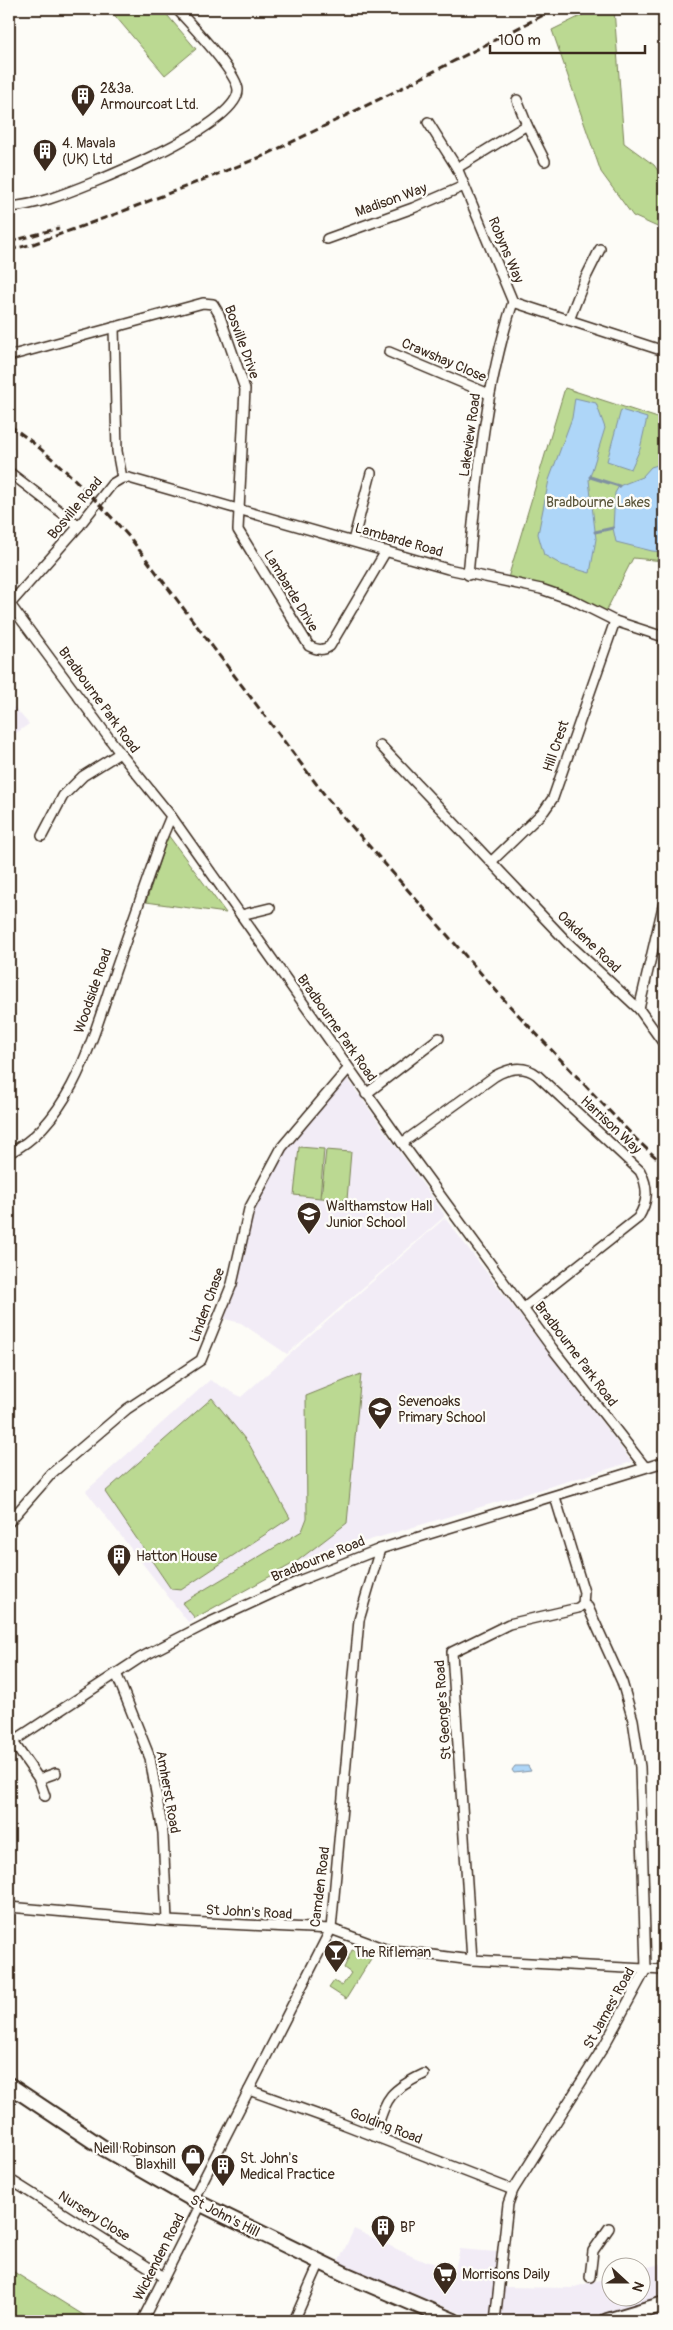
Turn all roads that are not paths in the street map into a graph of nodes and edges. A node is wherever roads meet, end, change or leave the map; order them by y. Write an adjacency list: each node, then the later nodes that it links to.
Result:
1 (177, 9): 8 (street)
2 (517, 100): 4 (street)
3 (428, 122): 6 (street, Robyns Way)
4 (527, 125): 5 (street); 6 (street)
5 (545, 162)
6 (457, 168): 7 (street, Robyns Way)
7 (464, 186): 9 (street, Madison Way); 11 (street, Robyns Way)
8 (9, 208)
9 (327, 239)
10 (600, 249): 12 (street)
11 (513, 302): 12 (street, Robyns Way); 17 (street, Lakeview Road)
12 (569, 320): 15 (street, Robyns Way)
13 (114, 327): 16 (street, Bosville Drive); 20 (street, Bosville Road); 21 (street, Bosville Drive)
14 (389, 352): 17 (street, Crawshay Close)
15 (664, 352)
16 (9, 356)
17 (489, 394): 25 (street, Lakeview Road)
18 (9, 472): 22 (street)
19 (371, 473): 23 (street)
20 (122, 478): 21 (street, Lambarde Road); 22 (street, Bosville Road)
21 (239, 510): 23 (street, Lambarde Road); 24 (street, Lambarde Drive)
22 (79, 526): 26 (street, Bosville Road)
23 (353, 541): 24 (street, Lambarde Road)
24 (386, 551): 25 (street, Lambarde Road)
25 (468, 574): 27 (street, Lambarde Road)
26 (9, 603): 30 (street, Bradbourne Park Road)
27 (615, 621): 28 (street, Lambarde Road); 33 (street, Hill Crest)
28 (664, 637)
29 (380, 745): 33 (street, Oakdene Road)
30 (120, 752): 31 (street, Bradbourne Park Road); 32 (street)
31 (171, 816): 36 (street, Bradbourne Park Road); 43 (street, Woodside Road)
32 (42, 836)
33 (492, 861): 37 (street, Oakdene Road)
34 (664, 902): 37 (street)
35 (270, 908): 36 (street)
36 (241, 915): 40 (street, Bradbourne Park Road)
37 (639, 1009): 39 (street, Oakdene Road)
38 (439, 1038): 41 (street)
39 (664, 1044)
40 (348, 1069): 41 (street, Bradbourne Park Road); 48 (street, Linden Chase)
41 (366, 1094): 42 (street, Bradbourne Park Road)
42 (402, 1144): 44 (street, Bradbourne Park Road); 44 (street, Harrison Way)
43 (9, 1153)
44 (524, 1308): 46 (street, Bradbourne Park Road)
45 (664, 1462): 46 (street, Bradbourne Road)
46 (645, 1467): 47 (street, Bradbourne Road)
47 (555, 1497): 49 (street, Bradbourne Road); 50 (street)
48 (9, 1522)
49 (380, 1549): 51 (street, Bradbourne Road); 58 (street, Camden Road)
50 (583, 1604): 59 (street, St George's Road); 60 (street, St James' Road)
51 (116, 1673): 52 (street, Bradbourne Road); 57 (street, Amherst Road)
52 (11, 1743): 54 (street)
53 (56, 1773): 54 (street)
54 (39, 1779): 55 (street)
55 (45, 1796)
56 (9, 1907): 57 (street, St John's Road)
57 (167, 1921): 58 (street, St John's Road)
58 (331, 1929): 59 (street, St John's Road); 64 (street, Camden Road)
59 (472, 1960): 60 (street, St John's Road)
60 (646, 1969): 61 (street, St John's Road); 67 (street, St James' Road)
61 (664, 1970)
62 (424, 2074): 65 (street)
63 (9, 2085): 68 (main road, St John's Hill)
64 (249, 2090): 65 (street, Golding Road); 68 (street, Camden Road)
65 (374, 2136): 67 (street, Golding Road)
66 (9, 2179): 71 (street, Nursery Close)
67 (513, 2190): 77 (street, St James' Road)
68 (197, 2202): 70 (main road, St John's Hill); 71 (street, Wickenden Road)
69 (609, 2228): 72 (street)
70 (320, 2262): 75 (street); 76 (main road, St John's Hill)
71 (164, 2277): 74 (street, Wickenden Road)
72 (590, 2277)
73 (664, 2304): 78 (main road)
74 (142, 2321)
75 (294, 2321)
76 (454, 2321)
77 (495, 2321)
78 (607, 2321)

